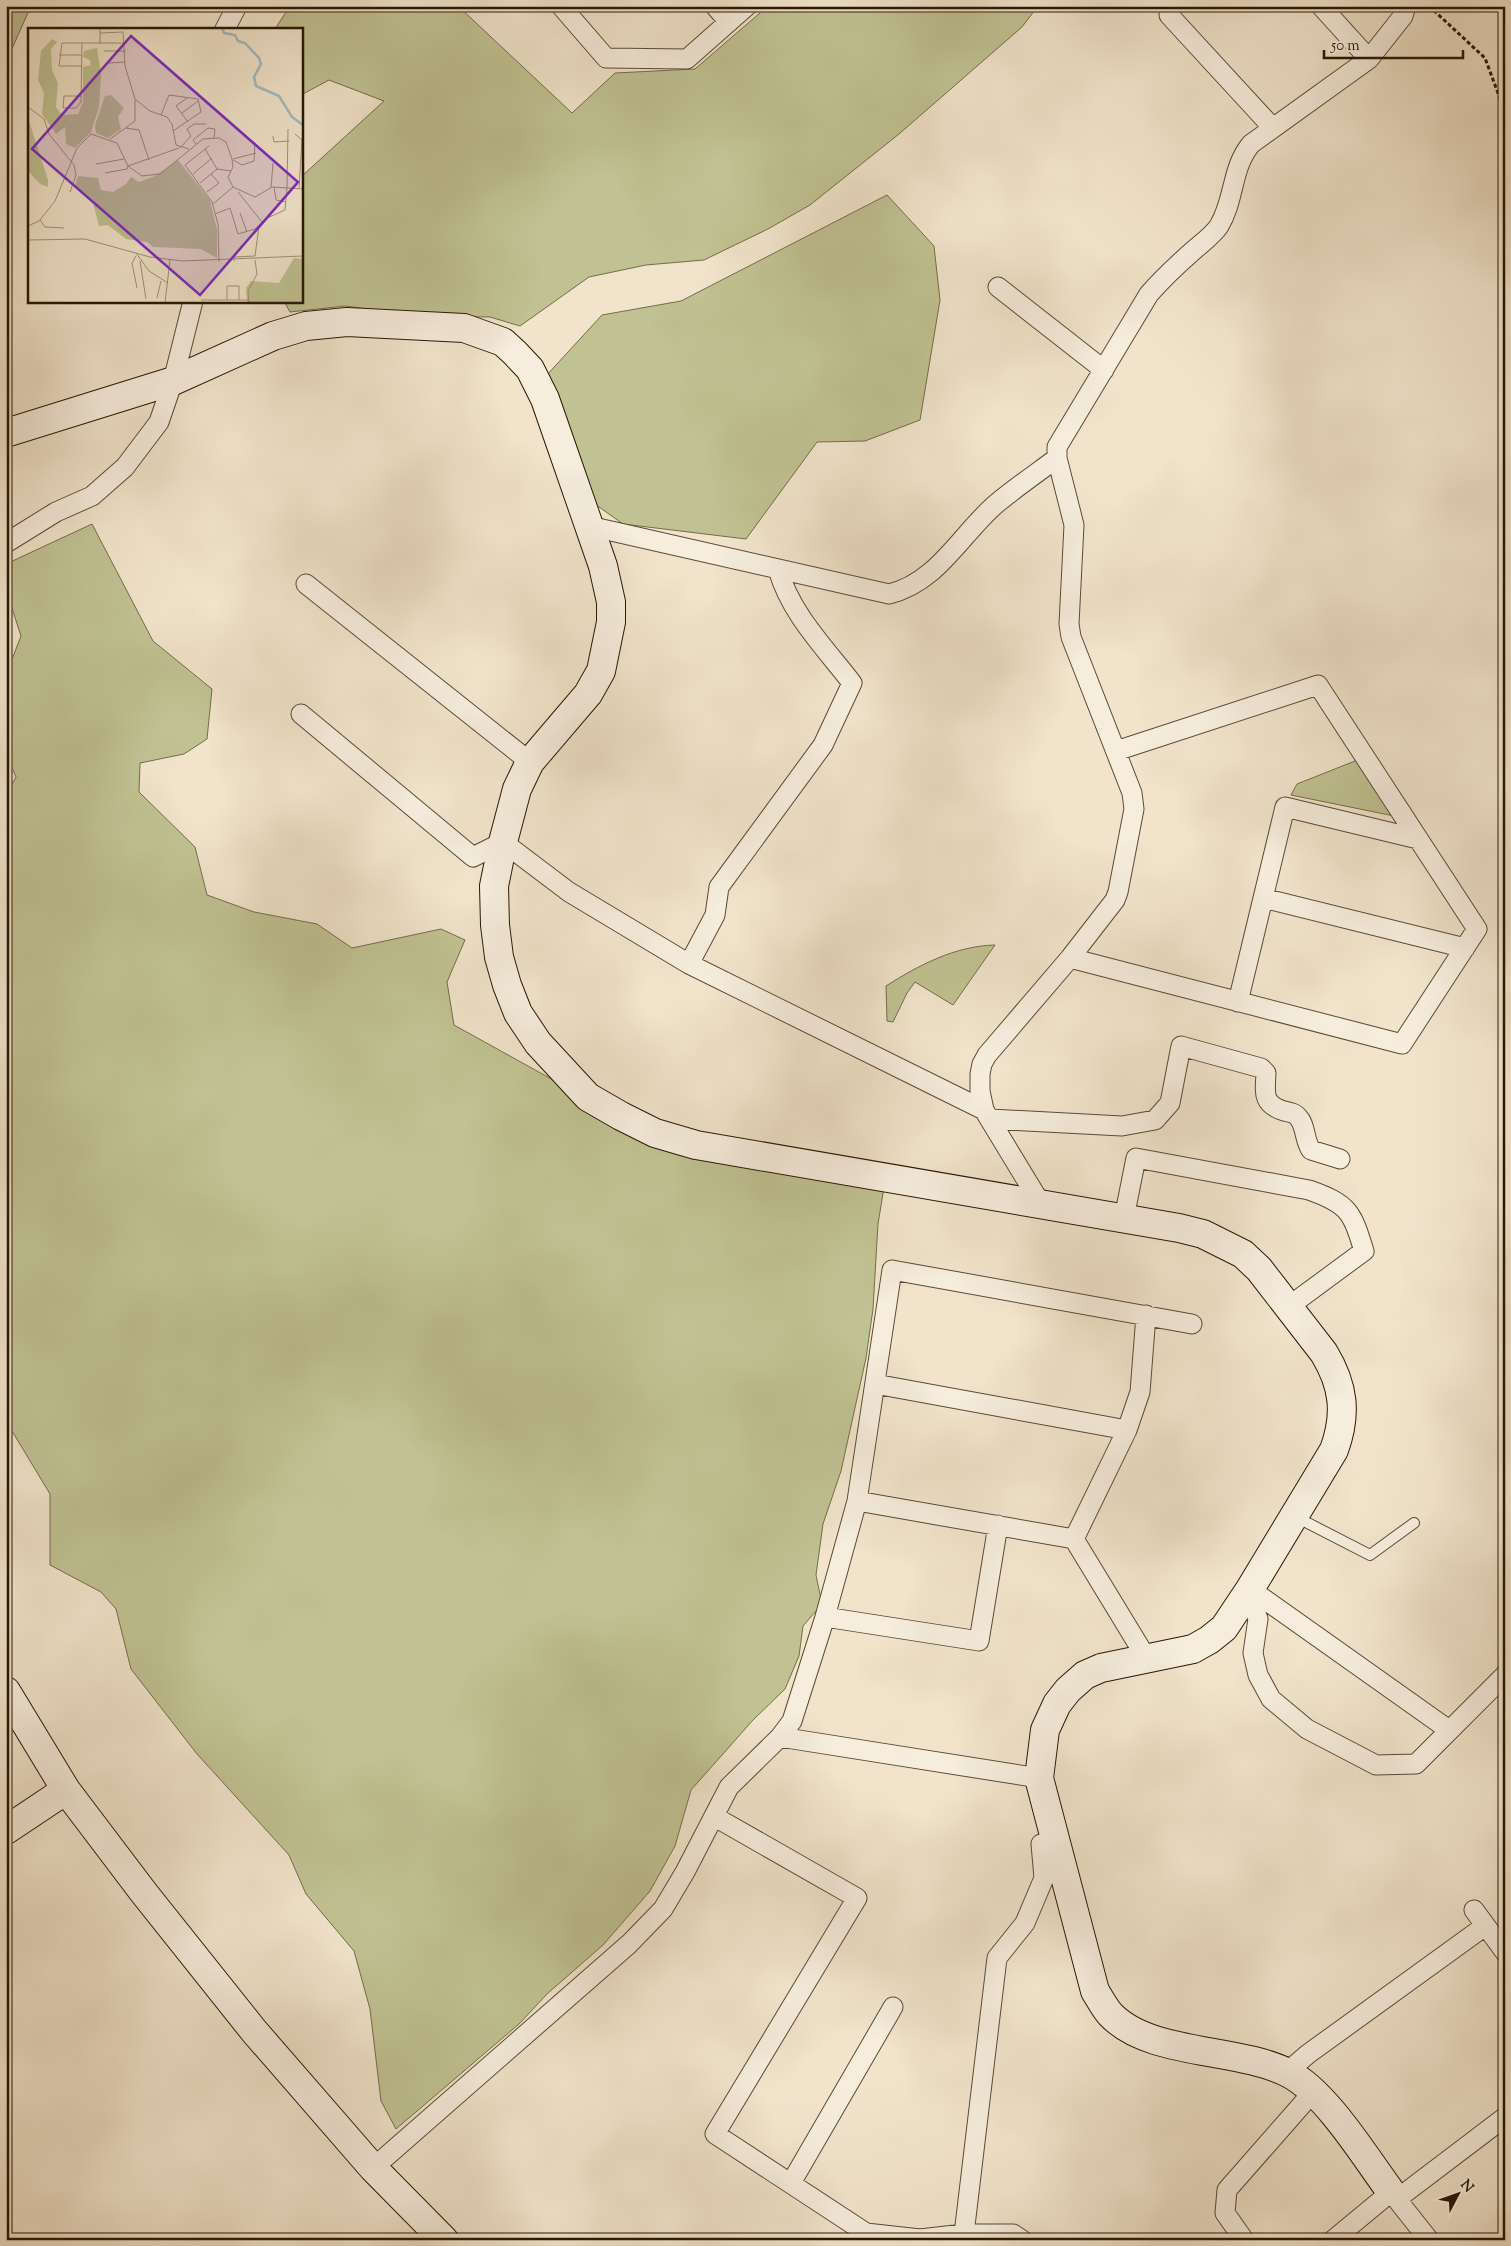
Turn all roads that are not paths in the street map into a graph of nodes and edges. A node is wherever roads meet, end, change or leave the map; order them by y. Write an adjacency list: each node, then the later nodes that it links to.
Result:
1 (237, 6): 9 (street)
2 (561, 6): 8 (street)
3 (714, 6): 8 (street)
4 (747, 6): 8 (street)
5 (1322, 6): 10 (street)
6 (1406, 6): 10 (street)
7 (1169, 15): 11 (street)
8 (728, 22)
9 (226, 28)
10 (1369, 59): 11 (street)
11 (1274, 128): 14 (street)
12 (998, 287): 14 (street)
13 (193, 302): 15 (street)
14 (1104, 370): 17 (street)
15 (173, 381): 16 (street); 18 (street); 19 (street)
16 (6, 433)
17 (1057, 458): 20 (street); 23 (street)
18 (589, 526): 20 (street); 24 (street)
19 (6, 544)
20 (778, 569): 30 (street)
21 (306, 584): 24 (street)
22 (301, 714): 26 (street)
23 (1116, 751): 25 (street); 29 (street)
24 (530, 762): 26 (street)
25 (1418, 840): 27 (street); 28 (street)
26 (503, 842): 30 (street); 34 (street)
27 (1263, 898): 28 (street); 31 (street)
28 (1465, 948): 31 (street)
29 (1070, 958): 31 (street); 32 (street)
30 (689, 964): 32 (street)
31 (1238, 1002)
32 (987, 1114): 33 (street); 34 (street)
33 (1340, 1159)
34 (1041, 1204): 35 (street)
35 (1124, 1218): 36 (street); 36 (street)
36 (1288, 1307): 42 (street)
37 (1146, 1315): 38 (street); 39 (street); 40 (street)
38 (1192, 1324)
39 (875, 1384): 40 (street); 41 (street)
40 (1127, 1430): 45 (street)
41 (858, 1501): 44 (street); 47 (street)
42 (1295, 1516): 43 (lane); 46 (street)
43 (1414, 1523)
44 (998, 1525): 45 (street); 47 (street)
45 (1074, 1538): 48 (street)
46 (1249, 1591): 48 (street); 51 (street); 51 (street)
47 (825, 1617): 52 (street)
48 (1148, 1658): 53 (street)
49 (1505, 1675): 51 (street)
50 (6, 1691): 54 (street)
51 (1449, 1730)
52 (780, 1737): 53 (street); 55 (street)
53 (1039, 1778): 57 (street)
54 (66, 1790): 56 (street); 65 (street)
55 (715, 1816): 65 (street); 66 (street)
56 (6, 1830)
57 (1055, 1842): 62 (street); 68 (street)
58 (1474, 1910): 59 (street)
59 (1485, 1926): 60 (street); 62 (street)
60 (1505, 1952)
61 (892, 2007): 66 (street)
62 (1287, 2072): 63 (street)
63 (1313, 2092): 67 (street); 72 (street)
64 (1505, 2117): 67 (street)
65 (373, 2168): 70 (street)
66 (790, 2183): 69 (street)
67 (1394, 2195): 73 (street); 74 (street)
68 (964, 2234): 69 (street); 71 (street)
69 (917, 2239)
70 (444, 2240)
71 (1022, 2240)
72 (1244, 2240)
73 (1333, 2240)
74 (1428, 2240)

